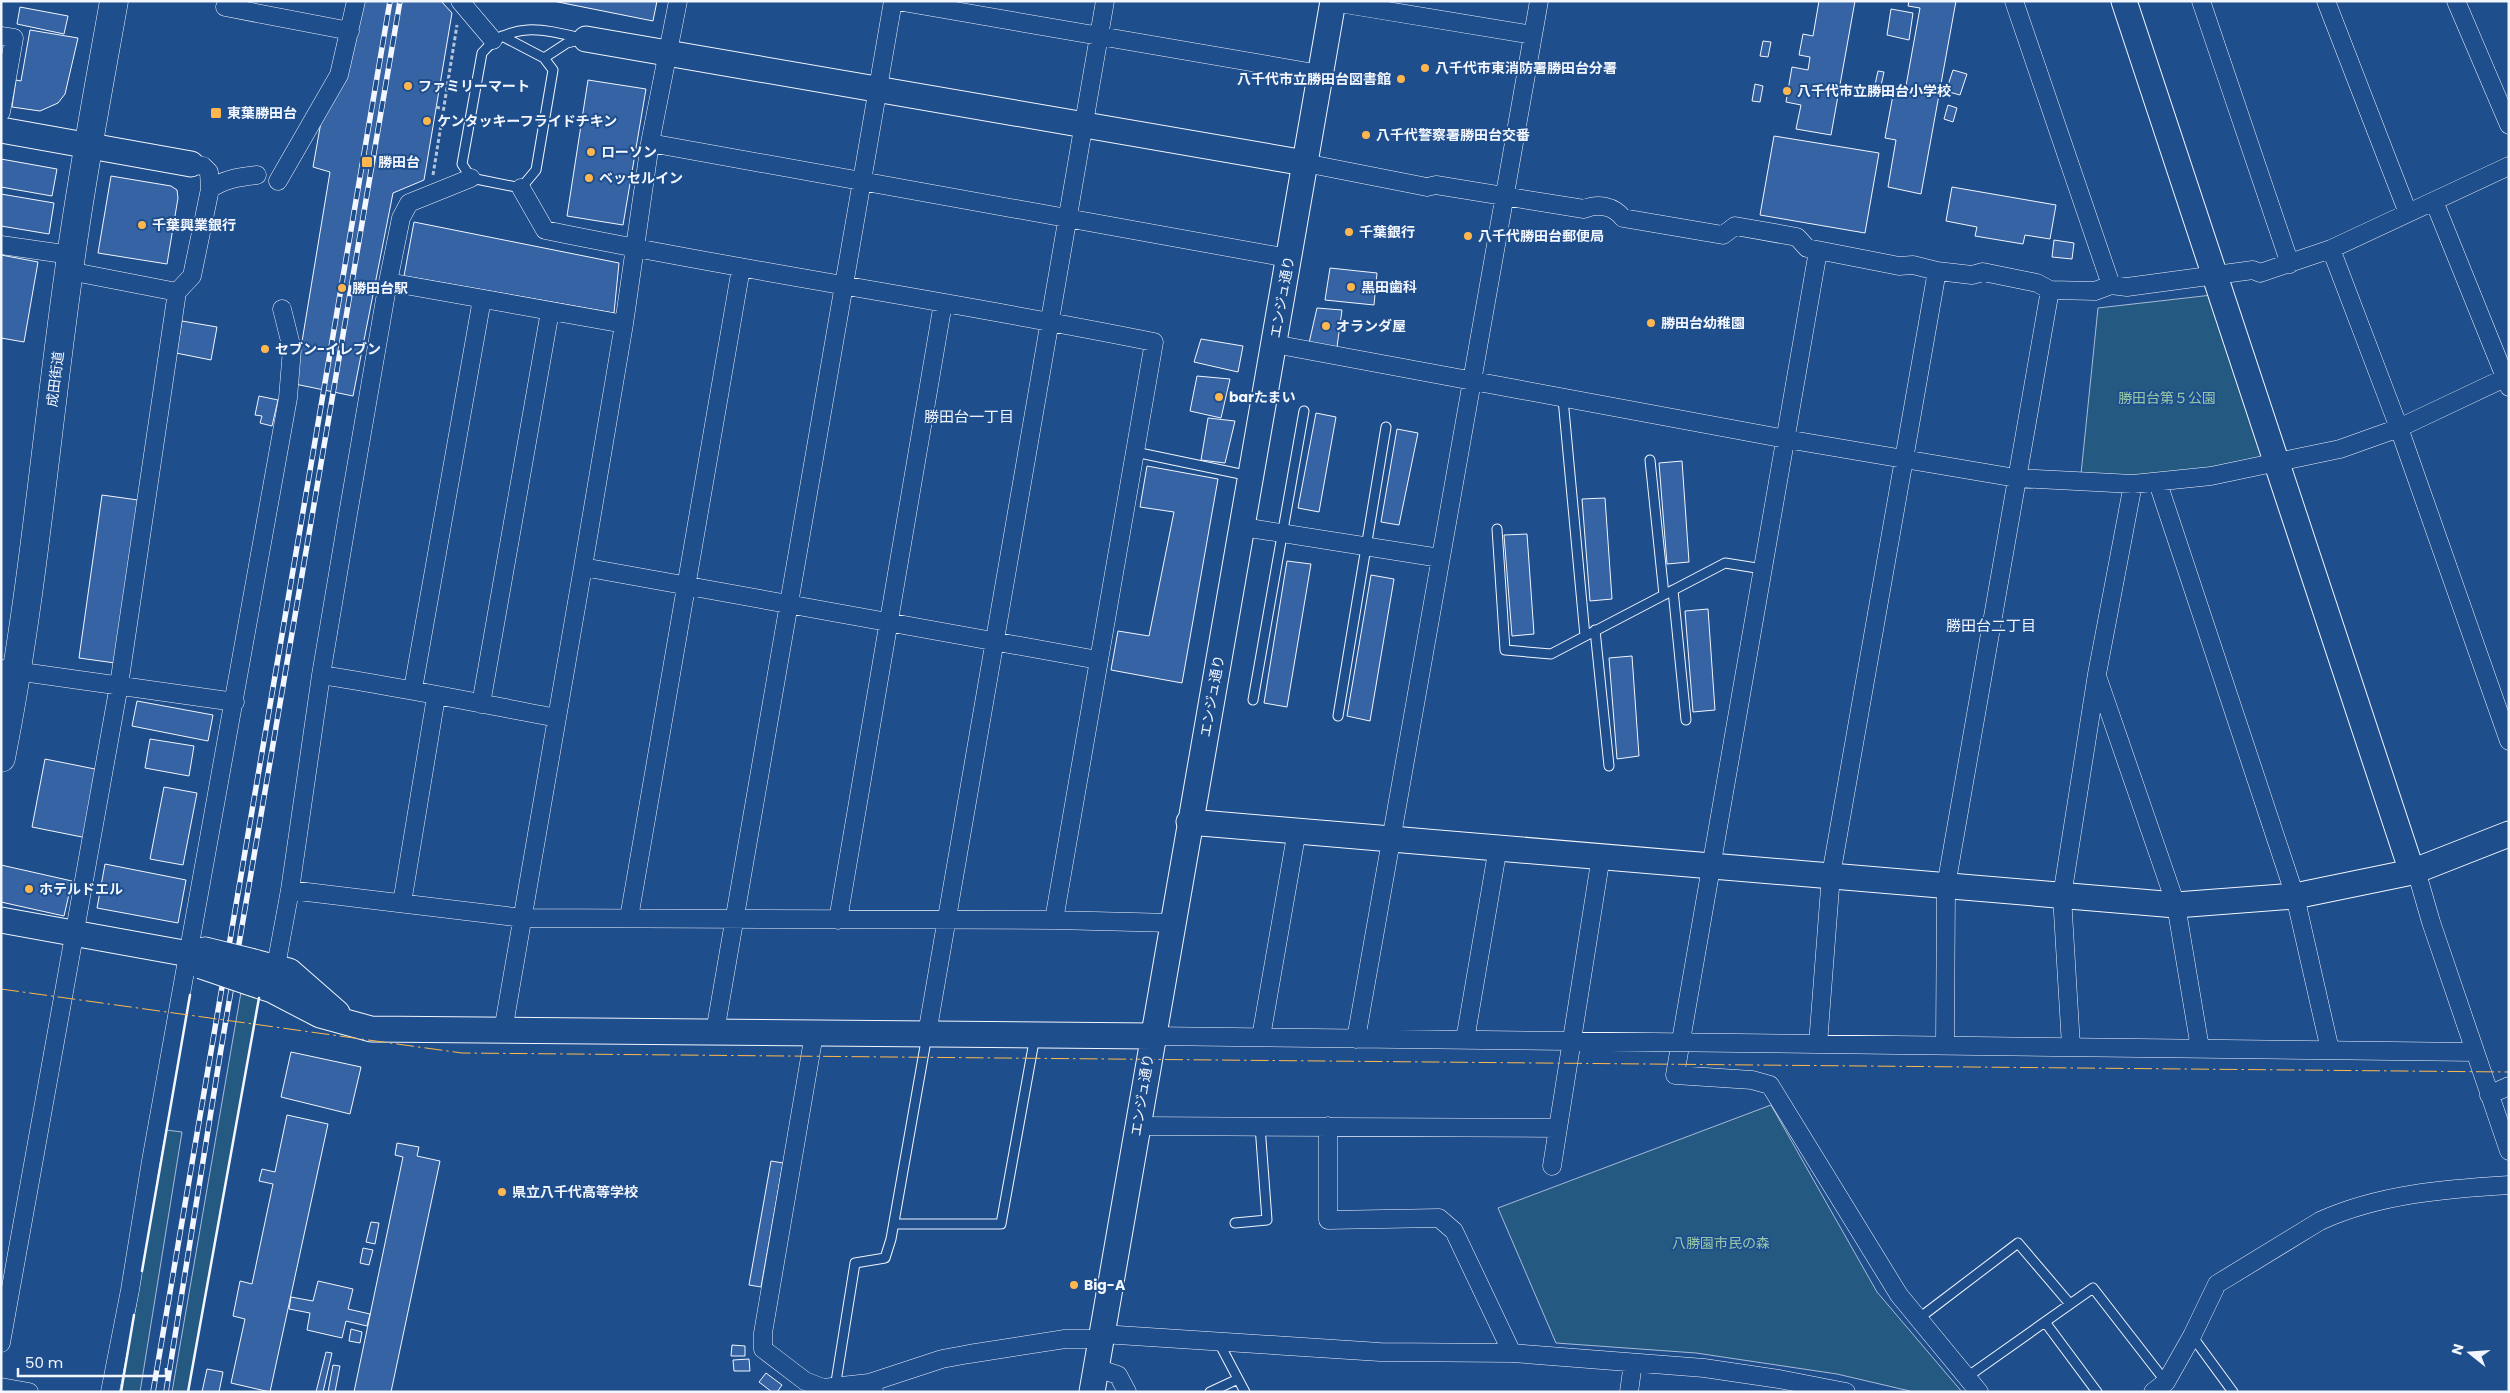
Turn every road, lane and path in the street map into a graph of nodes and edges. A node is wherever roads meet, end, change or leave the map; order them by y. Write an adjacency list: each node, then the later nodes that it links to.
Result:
1 (114, 1): 33 (highway, 成田街道)
2 (356, 1): 16 (street)
3 (460, 1): 20 (street)
4 (678, 1): 22 (street)
5 (892, 1): 25 (street)
6 (897, 1): 19 (street)
7 (1105, 1): 19 (street)
8 (1539, 1): 17 (street)
9 (2014, 1): 59 (street)
10 (2124, 1): 56 (street)
11 (2201, 1): 53 (street)
12 (2326, 1): 45 (street)
13 (2456, 1): 29 (street)
14 (1333, 2): 17 (street); 24 (street, エンジュ通り)
15 (225, 6): 16 (street)
16 (350, 30): 39 (street)
17 (1533, 35): 43 (street)
18 (1, 36): 28 (street)
19 (1099, 36): 24 (street); 30 (street)
20 (497, 38): 21 (lane); 23 (lane); 38 (lane)
21 (586, 39): 22 (street); 23 (lane)
22 (667, 54): 25 (street); 32 (street)
23 (544, 58): 41 (lane)
24 (1320, 74): 34 (street, エンジュ通り)
25 (877, 88): 30 (street); 40 (street)
26 (436, 107): 27 (path)
27 (444, 108)
28 (1, 112)
29 (2509, 125)
30 (1085, 126): 34 (street); 46 (street)
31 (1, 130): 33 (street)
32 (650, 143): 40 (street); 48 (street)
33 (88, 145): 35 (street); 52 (highway, 成田街道)
34 (1306, 163): 43 (street); 51 (street, エンジュ通り)
35 (191, 164): 42 (street)
36 (2509, 166): 44 (street)
37 (257, 175): 42 (street)
38 (471, 178): 41 (lane); 57 (street)
39 (278, 181)
40 (861, 182): 46 (street); 58 (street)
41 (521, 188): 48 (street)
42 (210, 189): 61 (street)
43 (1504, 197): 50 (street); 70 (street)
44 (2434, 201): 45 (street); 69 (street)
45 (2408, 214): 49 (street)
46 (1068, 218): 51 (street); 66 (street)
47 (1, 244): 52 (street)
48 (635, 249): 54 (street); 67 (street)
49 (2331, 249): 53 (street); 74 (street)
50 (1818, 251): 55 (street); 75 (street)
51 (1288, 258): 68 (street, エンジュ通り)
52 (70, 263): 61 (street); 100 (highway, 成田街道)
53 (2290, 264): 56 (street)
54 (741, 268): 58 (street); 91 (street)
55 (1937, 271): 60 (street); 77 (street)
56 (2216, 276): 59 (street); 79 (street)
57 (388, 282): 62 (street); 102 (street)
58 (843, 285): 63 (street); 94 (street)
59 (2111, 285): 60 (street)
60 (2050, 290): 81 (street)
61 (176, 292): 103 (street)
62 (482, 299): 65 (street); 104 (street)
63 (943, 303): 66 (street); 95 (street)
64 (282, 309): 107 (street)
65 (550, 311): 67 (street); 108 (street)
66 (1050, 321): 76 (street); 98 (street)
67 (624, 324): 89 (street)
68 (1274, 344): 70 (street); 80 (street, エンジュ通り)
69 (2508, 381): 74 (street)
70 (1471, 382): 71 (street); 88 (street)
71 (1563, 399): 75 (street); 97 (lane)
72 (1304, 410): 86 (lane)
73 (1386, 427): 87 (lane)
74 (2399, 428): 79 (street); 112 (street)
75 (1786, 439): 77 (street); 90 (street)
76 (1135, 452): 80 (lane); 99 (street)
77 (1904, 458): 81 (street); 123 (street)
78 (1650, 460): 93 (lane)
79 (2277, 464): 82 (street); 122 (street)
80 (1252, 476): 84 (street, エンジュ通り)
81 (2016, 478): 83 (street); 124 (street)
82 (2158, 483): 83 (street); 127 (street)
83 (2133, 484): 101 (street)
84 (1243, 527): 86 (street); 115 (street, エンジュ通り)
85 (1497, 529): 97 (lane)
86 (1281, 533): 87 (street); 106 (lane)
87 (1367, 547): 88 (street); 109 (lane)
88 (1440, 558): 118 (street)
89 (583, 568): 91 (street); 110 (street)
90 (1762, 569): 92 (lane); 121 (street)
91 (686, 586): 94 (street); 131 (street)
92 (1673, 590): 93 (lane); 111 (lane)
93 (1664, 595): 96 (lane)
94 (788, 604): 95 (street); 132 (street)
95 (889, 622): 98 (street); 134 (street)
96 (1595, 630): 97 (lane); 114 (lane)
97 (1585, 636)
98 (994, 641): 99 (street); 135 (street)
99 (1098, 660): 136 (street)
100 (10, 670): 103 (street); 113 (highway, 成田街道)
101 (2096, 674): 126 (street); 129 (street)
102 (321, 675): 104 (street); 125 (street)
103 (119, 685): 107 (street); 138 (street)
104 (413, 689): 105 (street)
105 (436, 696): 108 (street); 128 (street)
106 (1252, 700)
107 (235, 702): 139 (street)
108 (481, 704): 110 (street)
109 (1338, 716)
110 (557, 718): 130 (street)
111 (1686, 720)
112 (2509, 740)
113 (1, 758)
114 (1609, 766)
115 (1190, 822): 116 (street); 137 (street, エンジュ通り)
116 (1297, 830): 118 (street); 147 (street)
117 (2509, 834): 122 (street)
118 (1392, 839): 119 (street); 148 (street)
119 (1498, 847): 120 (street); 149 (street)
120 (1601, 856): 121 (street); 150 (street)
121 (1710, 866): 123 (street); 151 (street)
122 (2414, 871): 127 (street); 157 (street)
123 (1831, 875): 124 (street); 152 (street)
124 (1946, 886): 126 (street); 153 (street)
125 (290, 890): 128 (street); 140 (street)
126 (2062, 896): 129 (street); 154 (street)
127 (2295, 896): 129 (street); 156 (street)
128 (402, 903): 130 (street)
129 (2176, 905): 155 (street)
130 (523, 918): 131 (street); 141 (street)
131 (629, 918): 132 (street)
132 (734, 918): 134 (street); 142 (street)
133 (1, 920): 138 (street)
134 (838, 920): 135 (street)
135 (947, 920): 136 (street); 144 (street)
136 (1054, 920): 137 (street)
137 (1173, 924): 146 (street, エンジュ通り)
138 (74, 932): 139 (street); 175 (street)
139 (198, 957): 140 (street, bridge); 186 (street)
140 (262, 975): 141 (street)
141 (503, 1031): 142 (street)
142 (715, 1032): 143 (street)
143 (814, 1034): 144 (street); 184 (street)
144 (927, 1034): 145 (street); 168 (lane)
145 (1035, 1036): 146 (street); 168 (lane)
146 (1152, 1036): 147 (street); 160 (street, エンジュ通り)
147 (1262, 1037): 148 (street)
148 (1356, 1039): 149 (street)
149 (1465, 1040): 150 (street)
150 (1573, 1040): 151 (street); 163 (street)
151 (1680, 1042): 152 (street); 170 (street)
152 (1818, 1044): 153 (street)
153 (1945, 1045): 154 (street)
154 (2071, 1046): 155 (street)
155 (2200, 1048): 156 (street)
156 (2330, 1050): 157 (street)
157 (2476, 1052): 159 (street)
158 (2509, 1086): 159 (street)
159 (2489, 1095): 164 (street)
160 (1138, 1126): 161 (street); 173 (street, エンジュ通り)
161 (1260, 1126): 162 (street); 167 (lane)
162 (1328, 1126): 163 (street); 176 (street)
163 (1558, 1128): 165 (street)
164 (2509, 1151)
165 (1552, 1166)
166 (2509, 1185): 172 (street)
167 (1235, 1223)
168 (894, 1224): 184 (lane)
169 (2070, 1304): 170 (lane); 171 (lane); 183 (lane)
170 (1918, 1319): 179 (street)
171 (2045, 1322): 179 (lane); 194 (lane)
172 (2192, 1336): 183 (street); 195 (lane)
173 (1102, 1337): 174 (street); 178 (street, エンジュ通り); 182 (street)
174 (1218, 1340): 176 (street); 180 (lane)
175 (1, 1343)
176 (1512, 1353): 177 (street)
177 (1633, 1363): 191 (street); 192 (street)
178 (1096, 1368): 187 (street, エンジュ通り); 188 (street)
179 (1967, 1377): 193 (street)
180 (1238, 1379): 189 (lane); 190 (lane)
181 (1, 1387): 185 (street)
182 (871, 1387): 184 (street)
183 (2159, 1387)
184 (834, 1388)
185 (29, 1392)
186 (110, 1392)
187 (1092, 1392)
188 (1127, 1392)
189 (1210, 1392)
190 (1245, 1392)
191 (1629, 1392)
192 (1846, 1392)
193 (1979, 1392)
194 (2097, 1392)
195 (2233, 1392)

